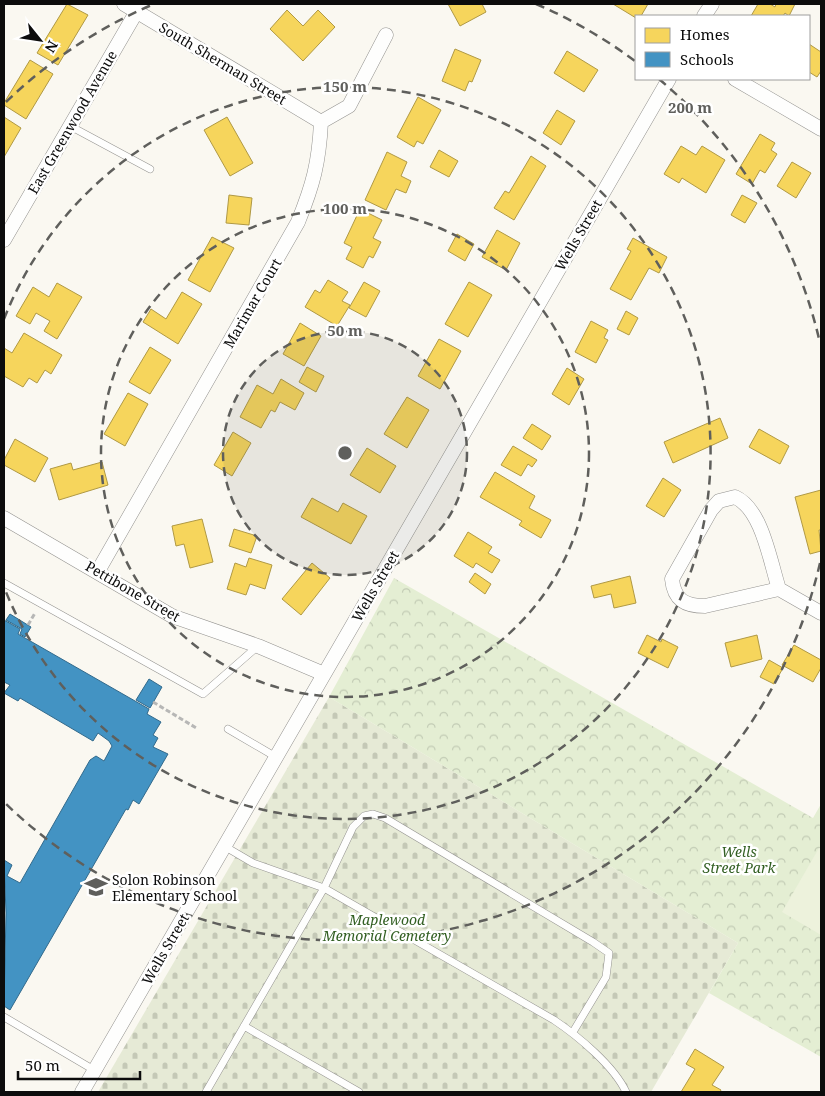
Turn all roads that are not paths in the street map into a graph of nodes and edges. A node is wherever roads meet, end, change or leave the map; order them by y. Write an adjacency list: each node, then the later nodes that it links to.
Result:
1 (124, 4): 3 (street, South Sherman Street)
2 (712, 4): 4 (street)
3 (139, 8): 8 (street, South Sherman Street); 9 (street, East Greenwood Avenue)
4 (705, 15)
5 (386, 35): 8 (street)
6 (668, 80): 19 (street, Wells Street)
7 (737, 80): 10 (street)
8 (321, 122): 14 (street, Marimar Court)
9 (70, 126): 11 (lane); 12 (street, East Greenwood Avenue)
10 (821, 129)
11 (150, 169)
12 (4, 240)
13 (4, 518): 14 (street, Pettibone Street)
14 (98, 571): 18 (street, Pettibone Street)
15 (4, 583): 18 (lane)
16 (779, 589): 16 (street); 17 (street)
17 (821, 613)
18 (258, 646): 19 (street, Pettibone Street)
19 (324, 674): 21 (street, Wells Street)
20 (228, 729): 21 (lane)
21 (276, 757): 22 (street, Wells Street)
22 (224, 846): 23 (lane); 27 (street, Wells Street)
23 (324, 888): 25 (lane); 26 (lane); 26 (lane)
24 (4, 1017): 27 (lane)
25 (244, 1026): 29 (lane); 30 (lane)
26 (573, 1032): 31 (lane)
27 (94, 1070): 28 (street, Wells Street)
28 (82, 1092)
29 (206, 1092)
30 (359, 1092)
31 (626, 1092)

